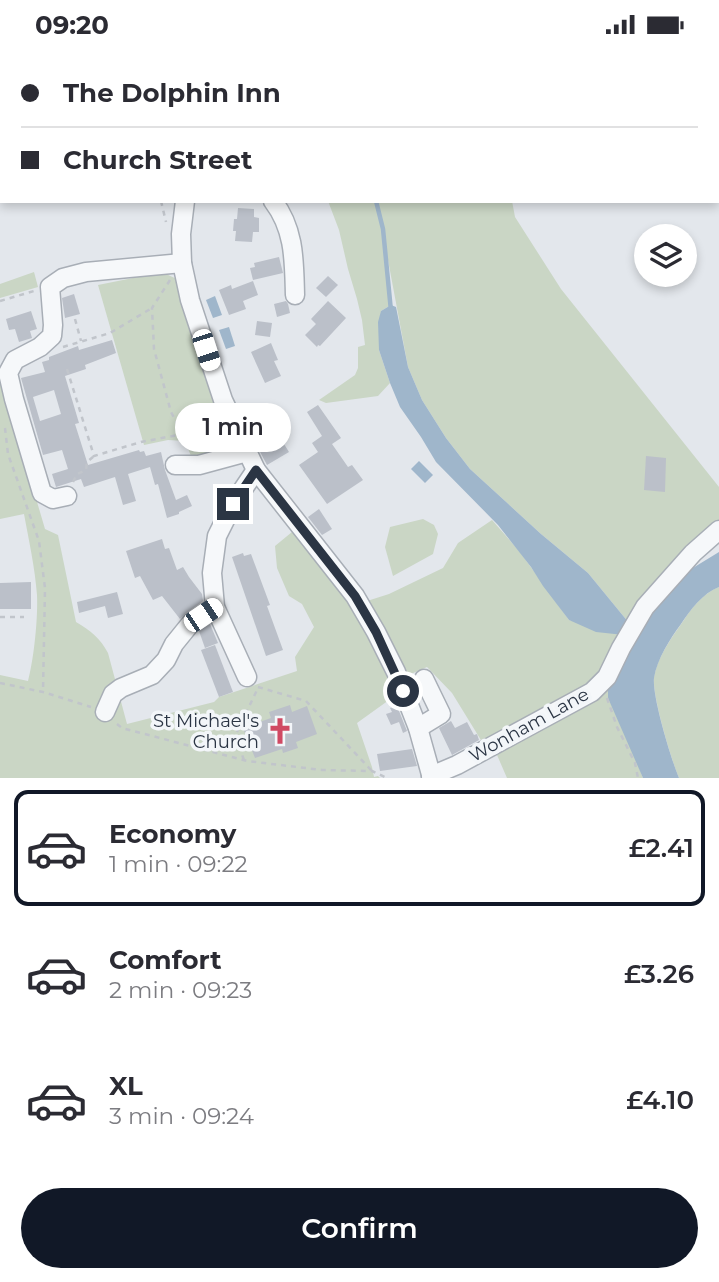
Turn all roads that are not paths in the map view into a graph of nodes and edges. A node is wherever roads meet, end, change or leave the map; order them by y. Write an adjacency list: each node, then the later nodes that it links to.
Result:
1 (185, 203): 3 (street)
2 (275, 203): 4 (street)
3 (182, 263): 5 (street); 8 (street)
4 (295, 295)
5 (247, 452): 6 (street); 7 (street)
6 (175, 465)
7 (256, 470): 10 (street); 14 (street)
8 (66, 496)
9 (719, 530): 15 (street, Wonham Lane)
10 (215, 607): 12 (street); 13 (street)
11 (424, 679): 14 (street)
12 (252, 682)
13 (105, 712)
14 (418, 728): 15 (street)
15 (431, 777)

